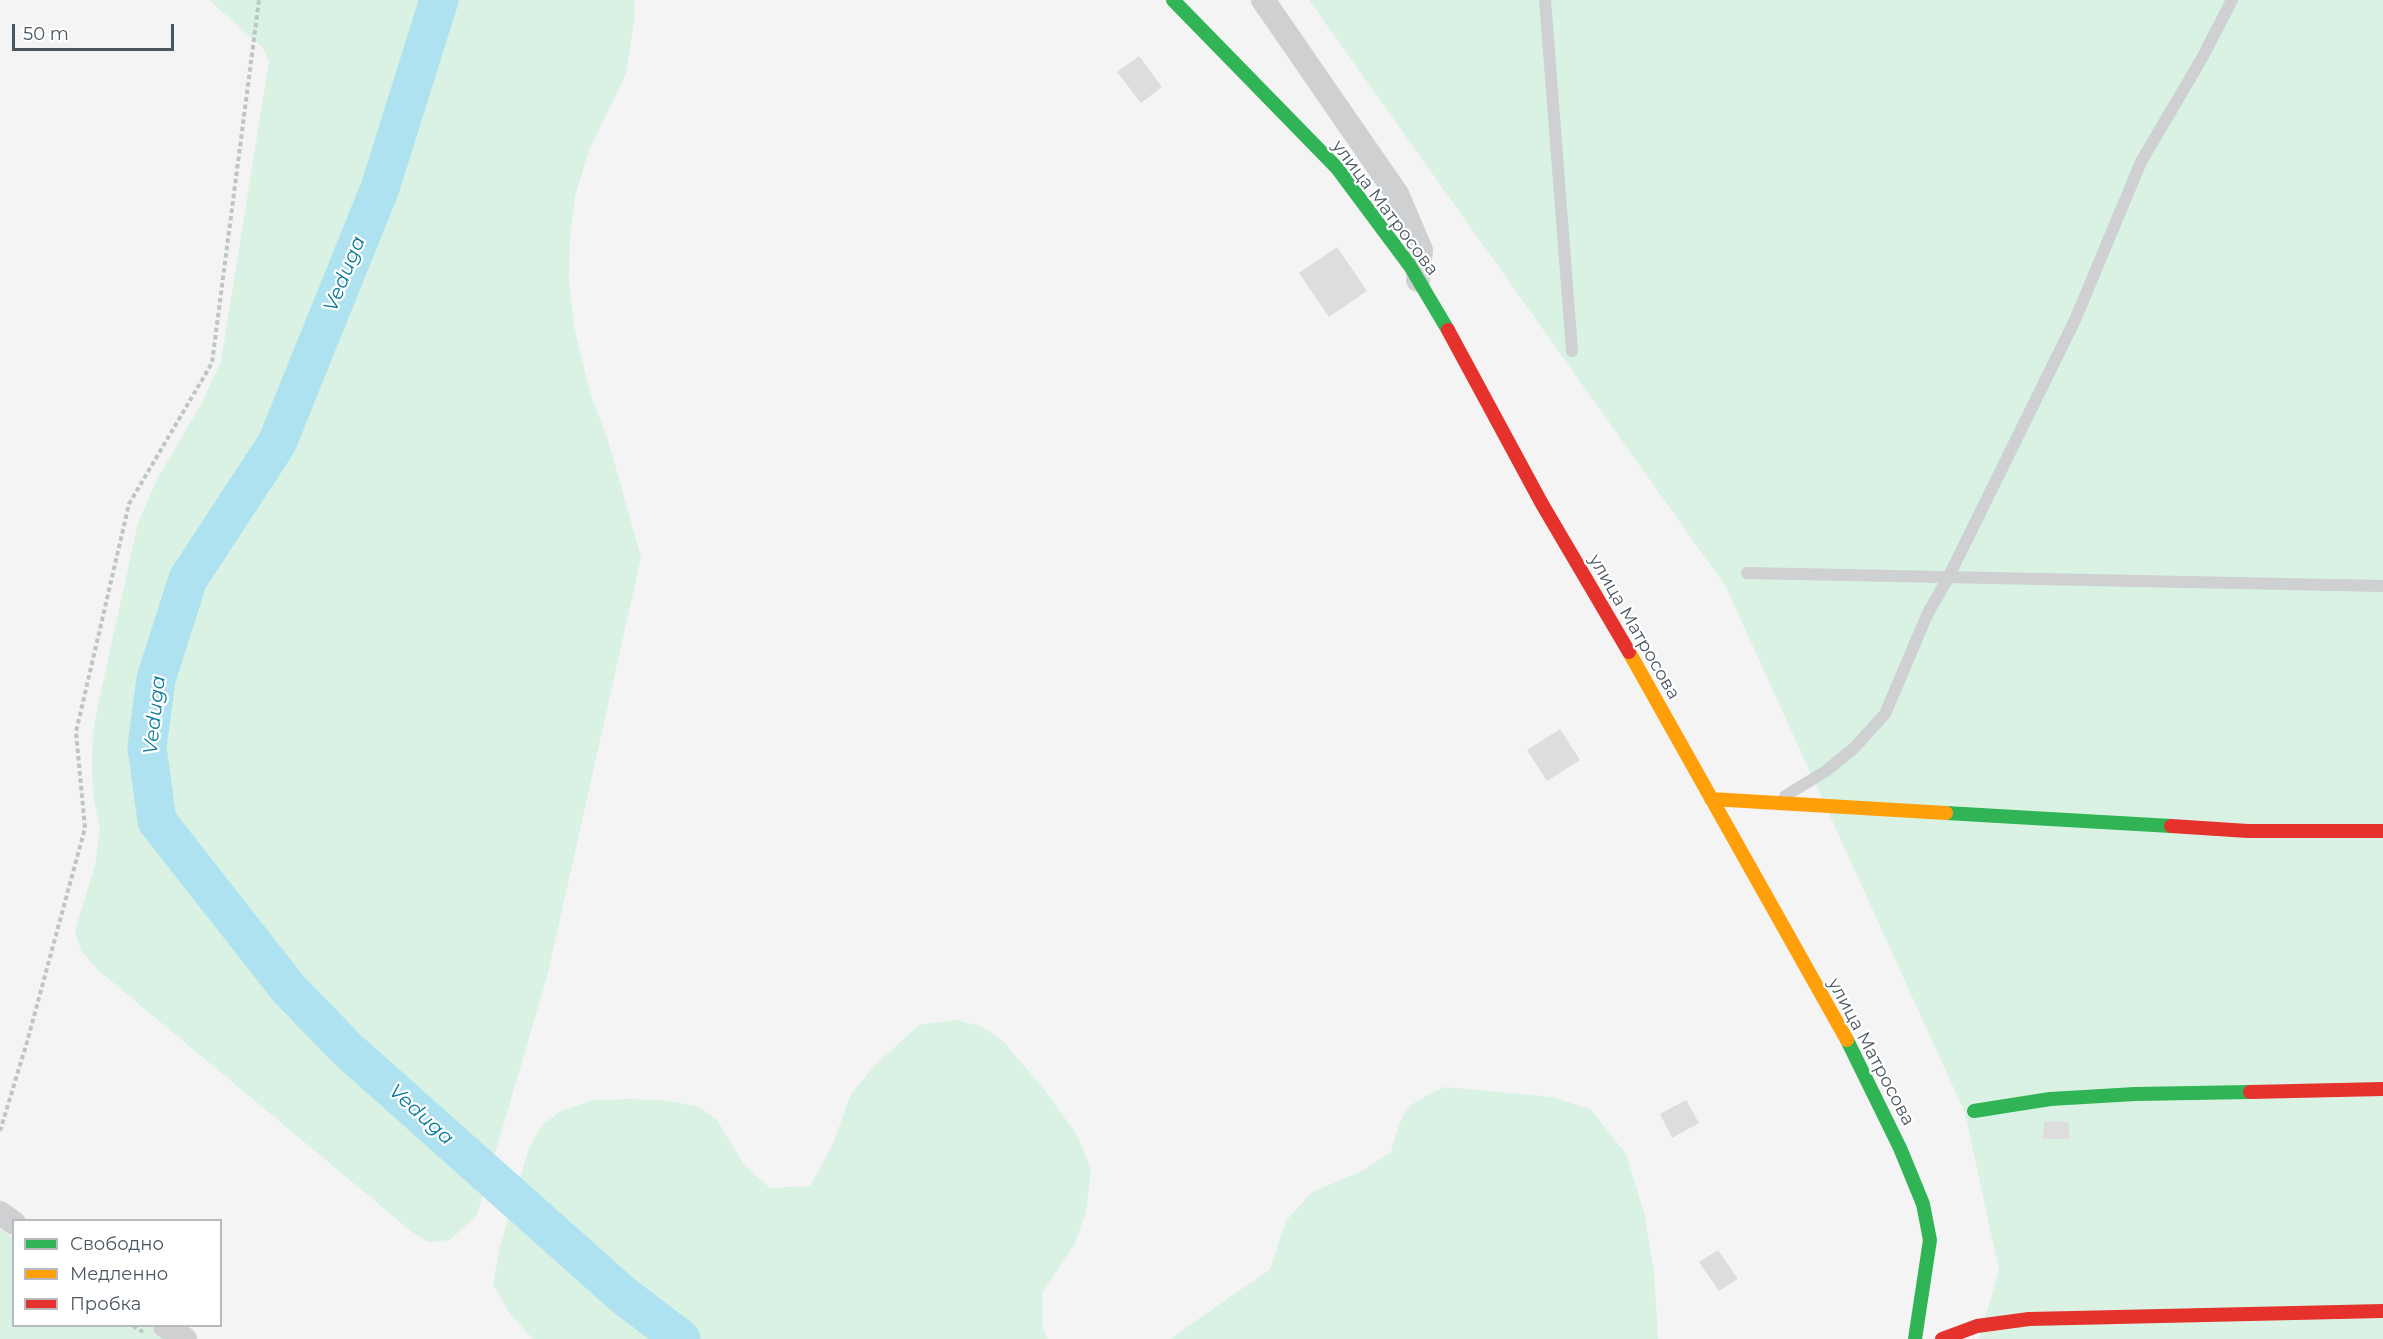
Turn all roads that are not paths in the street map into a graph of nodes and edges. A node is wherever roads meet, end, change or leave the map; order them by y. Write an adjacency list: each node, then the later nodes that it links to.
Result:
1 (1173, 0): 5 (street, улица Матросова)
2 (1263, 0): 5 (street)
3 (1545, 0): 6 (lane)
4 (2232, 0): 8 (lane)
5 (1418, 279): 10 (street, улица Матросова)
6 (1572, 351)
7 (1747, 573): 8 (lane)
8 (1949, 576): 9 (lane); 11 (lane)
9 (2383, 586)
10 (1711, 799): 11 (street); 18 (street, улица Матросова)
11 (1773, 803): 12 (street)
12 (2383, 831)
13 (2383, 1089): 14 (street)
14 (1974, 1111)
15 (2383, 1311): 19 (street)
16 (167, 1327): 17 (street)
17 (185, 1339)
18 (1916, 1339)
19 (1942, 1339)

